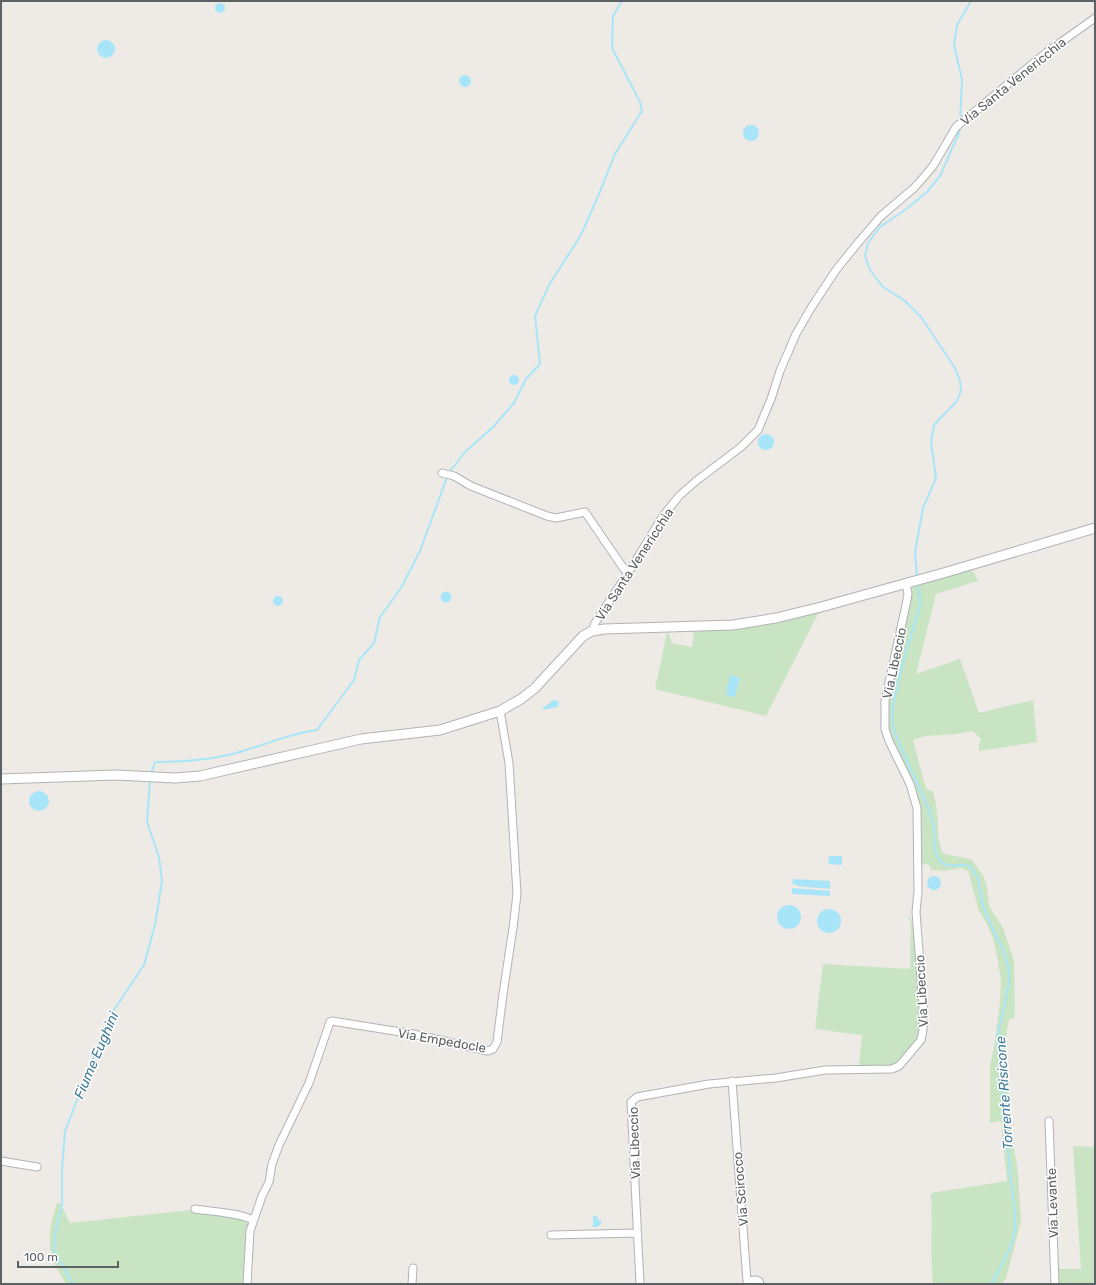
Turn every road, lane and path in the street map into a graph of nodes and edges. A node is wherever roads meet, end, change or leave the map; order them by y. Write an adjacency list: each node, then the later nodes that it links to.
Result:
1 (1095, 18): 4 (street, Via Santa Venericchia)
2 (442, 473): 4 (street)
3 (1095, 528): 5 (street)
4 (628, 573): 6 (street, Via Santa Venericchia)
5 (906, 583): 6 (street); 9 (street, Via Libeccio)
6 (592, 631): 7 (street)
7 (500, 712): 8 (street); 14 (street, Via Empedocle)
8 (1, 779)
9 (732, 1081): 15 (street, Via Libeccio); 21 (street, Via Scirocco)
10 (1049, 1122): 22 (street, Via Levante)
11 (1, 1160): 12 (street)
12 (37, 1167)
13 (195, 1210): 14 (street)
14 (253, 1220): 18 (street, Via Empedocle)
15 (637, 1233): 16 (street); 20 (street, Via Libeccio)
16 (551, 1235)
17 (413, 1268): 19 (street)
18 (247, 1284)
19 (412, 1284)
20 (640, 1284)
21 (760, 1284)
22 (1055, 1284)

